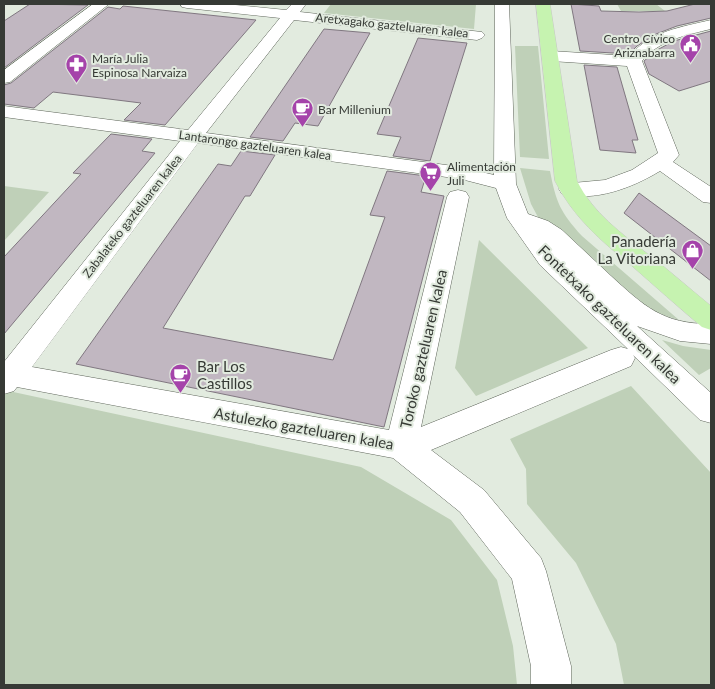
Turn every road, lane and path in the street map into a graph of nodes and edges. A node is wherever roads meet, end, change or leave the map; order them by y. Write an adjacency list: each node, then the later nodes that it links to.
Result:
1 (102, 4): 10 (street)
2 (187, 4): 5 (street, Aretxagako gazteluaren kalea)
3 (502, 4): 14 (street, Fontetxako gazteluaren kalea)
4 (543, 4): 8 (main road)
5 (295, 9): 7 (street, Aretxagako gazteluaren kalea); 12 (street, Zabalateko gazteluaren kalea)
6 (711, 25): 9 (street)
7 (477, 35)
8 (551, 56): 9 (street); 15 (main road)
9 (634, 61): 13 (street)
10 (4, 78)
11 (4, 111): 12 (street, Lantarongo gazteluaren kalea)
12 (193, 137): 14 (street, Lantarongo gazteluaren kalea); 22 (street, Zabalateko gazteluaren kalea)
13 (660, 162): 15 (street); 17 (street)
14 (505, 184): 18 (street, Fontetxako gazteluaren kalea)
15 (570, 189): 19 (main road)
16 (458, 197): 24 (street, Toroko gazteluaren kalea)
17 (711, 197)
18 (518, 218): 20 (street); 23 (street, Fontetxako gazteluaren kalea)
19 (711, 320)
20 (711, 334)
21 (621, 358): 24 (street, Astulezko gazteluaren kalea)
22 (6, 377): 24 (street, Astulezko gazteluaren kalea)
23 (711, 411)
24 (401, 446): 25 (street, Toroko gazteluaren kalea)
25 (551, 685)

